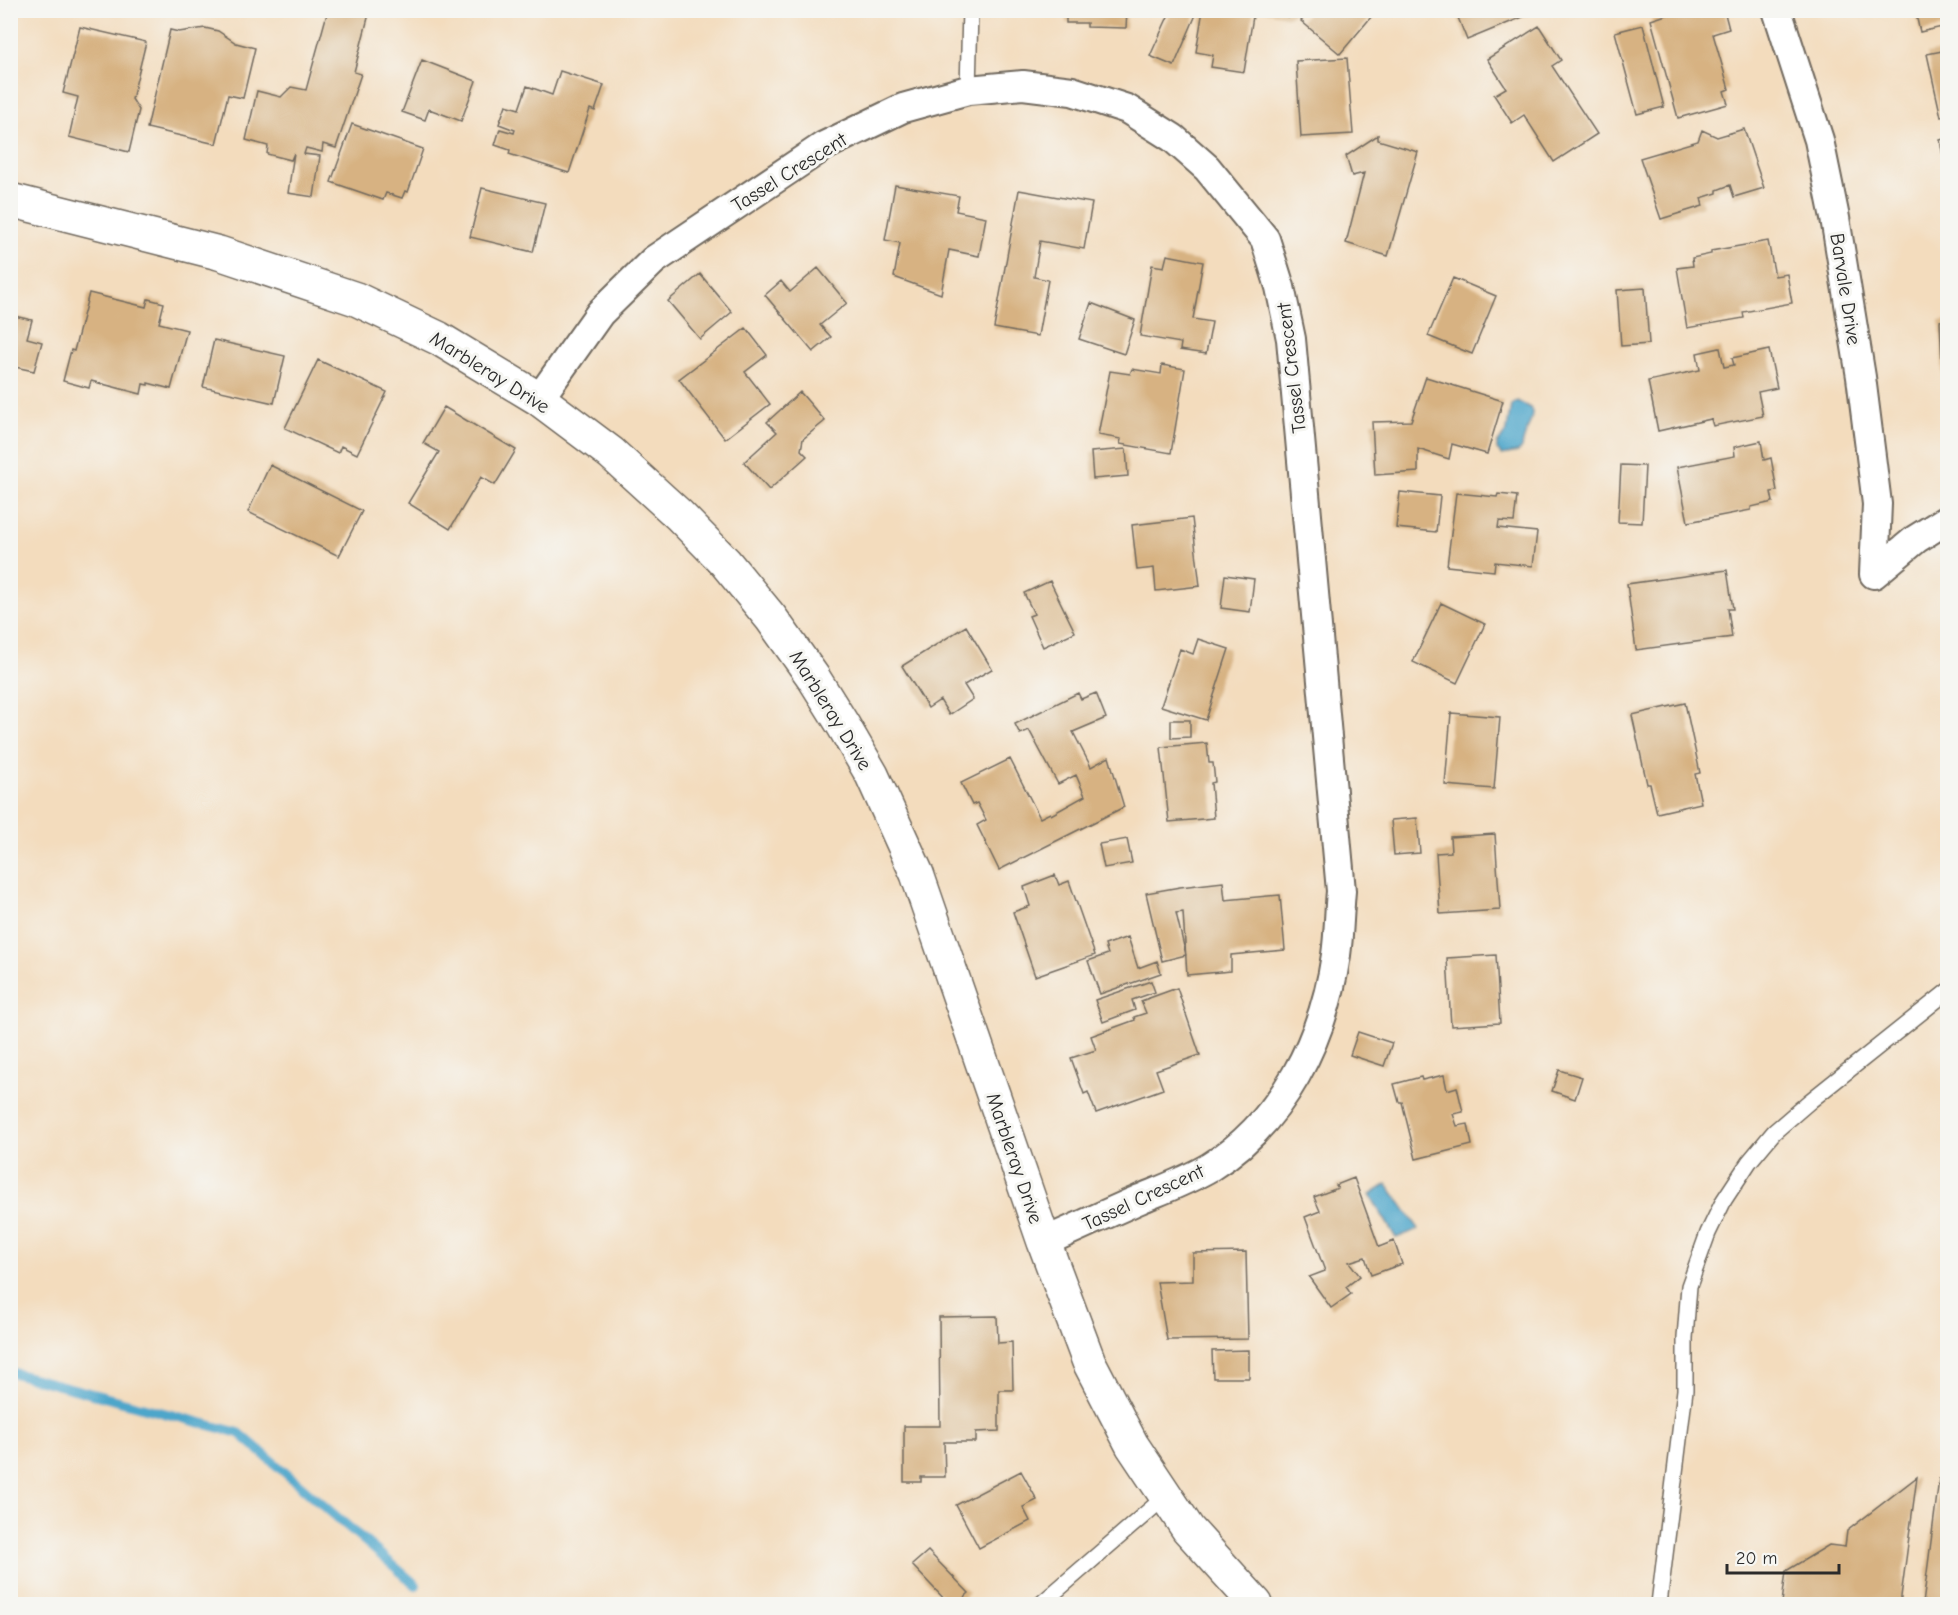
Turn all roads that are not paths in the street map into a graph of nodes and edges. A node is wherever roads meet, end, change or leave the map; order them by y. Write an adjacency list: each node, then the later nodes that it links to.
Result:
1 (970, 10): 3 (lane)
2 (1777, 10): 6 (street, Barvale Drive)
3 (968, 90): 5 (street, Tassel Crescent); 8 (street, Tassel Crescent)
4 (10, 200): 5 (street, Marbleray Drive)
5 (538, 399): 8 (street, Marbleray Drive)
6 (1947, 519)
7 (1947, 991): 12 (lane)
8 (1044, 1242): 9 (street, Marbleray Drive)
9 (1166, 1496): 10 (lane); 11 (street, Marbleray Drive)
10 (1041, 1605)
11 (1256, 1605)
12 (1659, 1605)

